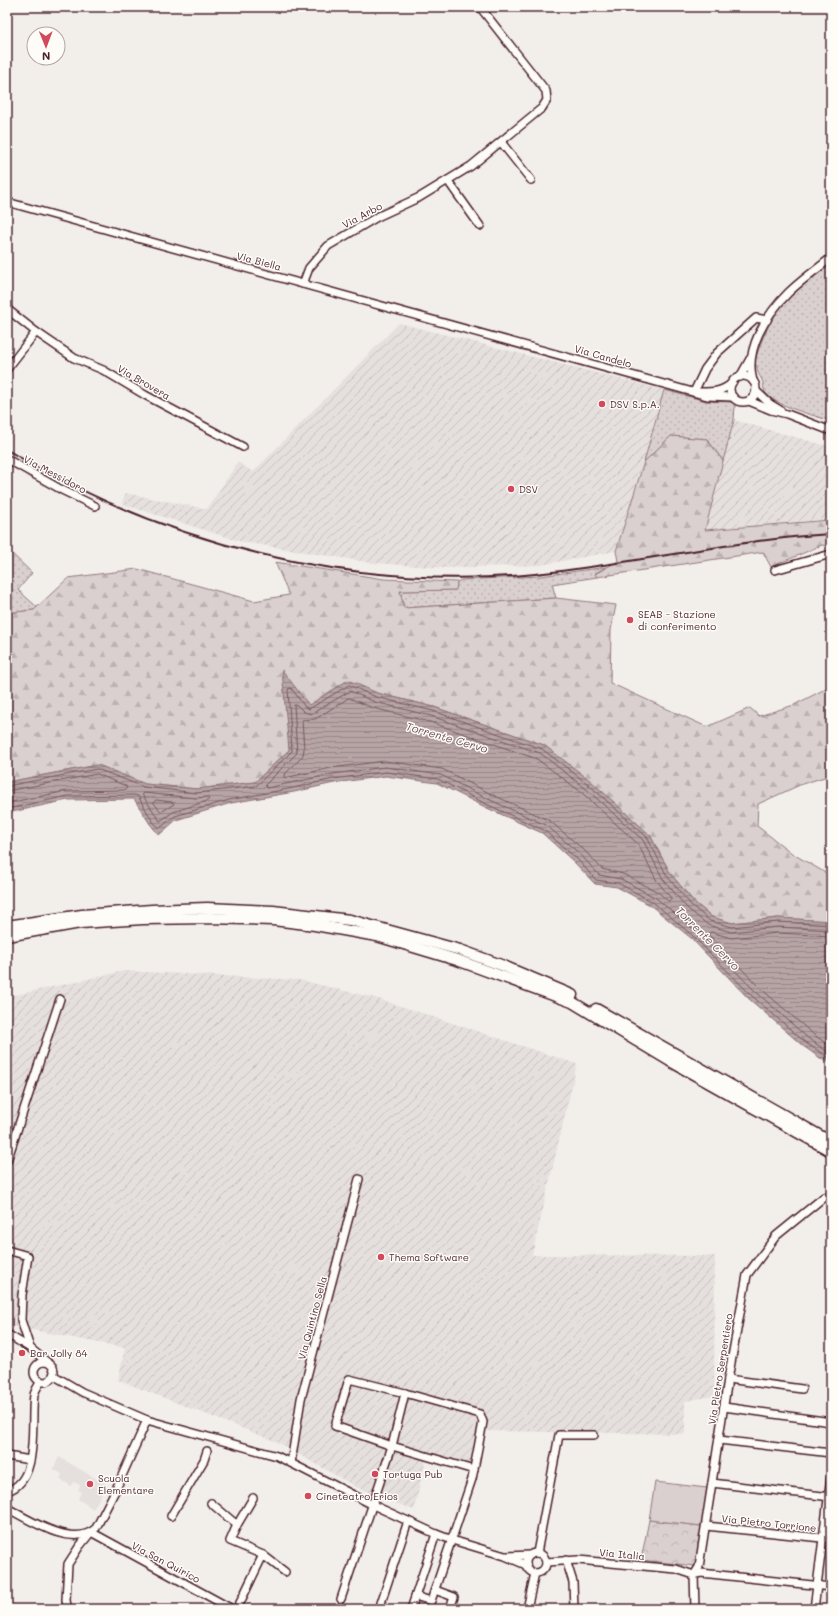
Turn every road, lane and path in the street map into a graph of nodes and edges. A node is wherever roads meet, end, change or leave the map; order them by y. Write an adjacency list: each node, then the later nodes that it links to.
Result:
1 (480, 7): 2 (street, Via Arbo)
2 (501, 142): 3 (street); 4 (street, Via Arbo)
3 (531, 180)
4 (448, 181): 6 (street); 8 (street, Via Arbo)
5 (7, 202): 8 (street, Via Biella)
6 (480, 226)
7 (831, 258): 10 (street)
8 (303, 284): 12 (street, Via Biella)
9 (7, 309): 11 (street, Via Brovera)
10 (767, 320): 13 (street); 19 (street)
11 (36, 332): 14 (street); 24 (street, Via Brovera)
12 (506, 340): 19 (street, Via Candelo)
13 (751, 357): 15 (street); 16 (street)
14 (7, 369)
15 (740, 377): 16 (street); 17 (street)
16 (753, 381): 18 (street)
17 (732, 383): 19 (street, Via Candelo); 20 (street)
18 (756, 391): 21 (street); 22 (street)
19 (694, 392): 20 (street, Via Candelo)
20 (733, 397): 21 (street)
21 (749, 401): 22 (street)
22 (787, 414): 23 (street)
23 (831, 431)
24 (243, 447)
25 (7, 459): 26 (street, Via Messidoro)
26 (95, 506)
27 (831, 554): 28 (street)
28 (775, 570)
29 (7, 926): 32 (highway)
30 (7, 936): 33 (highway)
31 (60, 999): 34 (street)
32 (831, 1142)
33 (831, 1151)
34 (7, 1161)
35 (359, 1179): 58 (street, Via Quintino Sella)
36 (824, 1197): 44 (street, Via Pietro Serpentiero)
37 (7, 1250): 39 (street)
38 (7, 1334): 39 (street)
39 (30, 1348): 40 (street)
40 (37, 1354): 41 (street); 42 (street)
41 (47, 1362): 42 (street); 43 (street)
42 (35, 1368): 45 (street)
43 (53, 1375): 45 (street); 49 (street)
44 (728, 1379): 46 (street); 48 (street, Via Pietro Serpentiero)
45 (41, 1381): 57 (street)
46 (802, 1389)
47 (404, 1393): 53 (street); 53 (street); 59 (street)
48 (724, 1408): 50 (street); 52 (street, Via Pietro Serpentiero)
49 (147, 1420): 58 (street); 72 (street)
50 (831, 1422)
51 (594, 1435): 76 (street)
52 (719, 1440): 55 (street); 61 (street, Via Pietro Serpentiero)
53 (392, 1446): 59 (street); 66 (street)
54 (207, 1451): 68 (street)
55 (831, 1454)
56 (7, 1456): 57 (street)
57 (30, 1460): 62 (street)
58 (291, 1463): 66 (street)
59 (474, 1470): 75 (street)
60 (831, 1476): 63 (street)
61 (712, 1483): 63 (street); 71 (street, Via Pietro Serpentiero)
62 (7, 1491)
63 (830, 1496): 74 (street)
64 (253, 1498): 70 (street)
65 (211, 1503): 70 (street)
66 (373, 1505): 69 (street); 89 (street)
67 (7, 1508): 72 (street)
68 (171, 1516)
69 (408, 1522): 73 (street); 94 (street)
70 (237, 1525): 77 (street)
71 (706, 1526): 74 (street, Via Pietro Torrione); 84 (street, Via Pietro Serpentiero)
72 (91, 1532): 91 (street); 92 (street, Via San Quirico)
73 (436, 1534): 75 (street); 88 (street)
74 (827, 1539): 85 (street)
75 (452, 1540): 78 (street); 87 (street)
76 (533, 1554): 78 (street); 80 (street); 81 (street)
77 (263, 1556): 82 (street); 93 (street)
78 (505, 1556): 81 (street)
79 (566, 1560): 80 (street, Via Italia); 84 (street, Via Italia); 99 (street)
80 (546, 1562): 83 (street)
81 (526, 1565): 83 (street)
82 (285, 1572)
83 (535, 1574): 98 (street)
84 (694, 1575): 85 (street, Via Italia); 100 (street)
85 (817, 1585): 86 (street, Via Italia); 101 (street)
86 (831, 1587)
87 (435, 1590): 90 (street); 97 (street)
88 (415, 1596): 90 (street); 95 (street)
89 (341, 1599)
90 (431, 1602): 96 (street)
91 (70, 1609)
92 (232, 1609)
93 (236, 1609)
94 (379, 1609)
95 (411, 1609)
96 (429, 1609)
97 (450, 1609)
98 (527, 1609)
99 (574, 1609)
100 (695, 1609)
101 (814, 1609)

